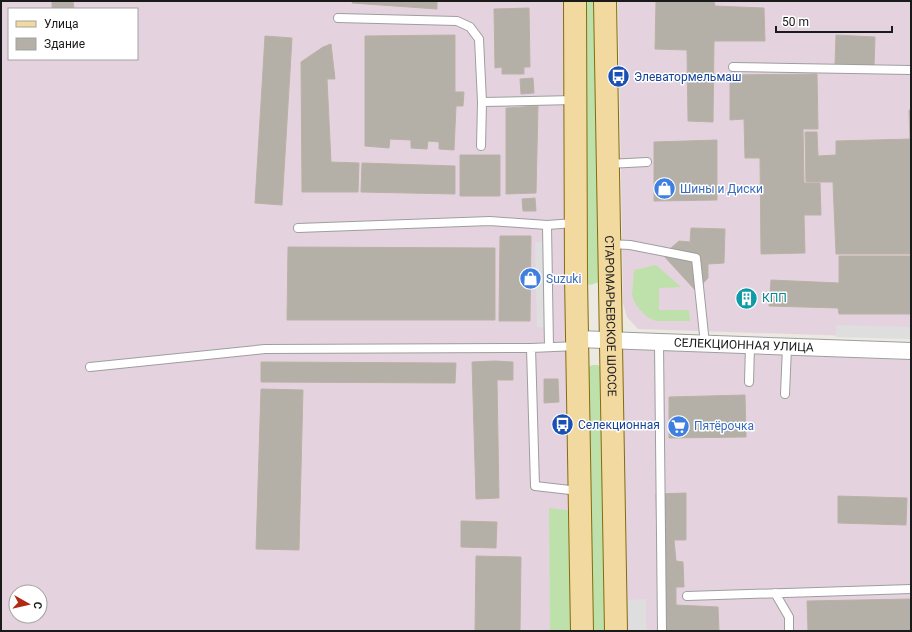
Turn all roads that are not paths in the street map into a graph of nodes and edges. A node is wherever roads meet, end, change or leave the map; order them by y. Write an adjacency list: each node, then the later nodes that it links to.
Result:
1 (574, 1): 6 (main road)
2 (605, 1): 10 (main road, СТАРОМАРЬЕВСКОЕ ШОССЕ)
3 (338, 18): 7 (lane)
4 (733, 67): 5 (lane)
5 (911, 70)
6 (575, 100): 7 (lane); 11 (main road)
7 (482, 102): 8 (lane)
8 (481, 146)
9 (647, 162): 10 (lane)
10 (607, 164): 14 (main road, СТАРОМАРЬЕВСКОЕ ШОССЕ)
11 (576, 223): 12 (lane); 16 (main road)
12 (547, 225): 13 (lane); 20 (lane)
13 (298, 228)
14 (609, 244): 15 (main road, СТАРОМАРЬЕВСКОЕ ШОССЕ); 18 (lane)
15 (612, 340): 16 (street, СЕЛЕКЦИОННАЯ УЛИЦА); 17 (street, СЕЛЕКЦИОННАЯ УЛИЦА); 32 (main road, СТАРОМАРЬЕВСКОЕ ШОССЕ)
16 (577, 343): 20 (lane); 27 (main road)
17 (659, 343): 18 (street, СЕЛЕКЦИОННАЯ УЛИЦА); 33 (lane)
18 (704, 344): 19 (street, СЕЛЕКЦИОННАЯ УЛИЦА)
19 (750, 346): 21 (street, СЕЛЕКЦИОННАЯ УЛИЦА); 25 (lane)
20 (549, 347): 22 (lane)
21 (787, 347): 23 (street, СЕЛЕКЦИОННАЯ УЛИЦА); 26 (lane)
22 (530, 348): 24 (lane); 27 (lane)
23 (911, 351)
24 (90, 367)
25 (749, 382)
26 (785, 394)
27 (580, 492): 31 (main road)
28 (911, 589): 29 (lane)
29 (775, 593): 30 (lane); 34 (lane)
30 (687, 596)
31 (582, 631)
32 (616, 631)
33 (662, 631)
34 (789, 631)

